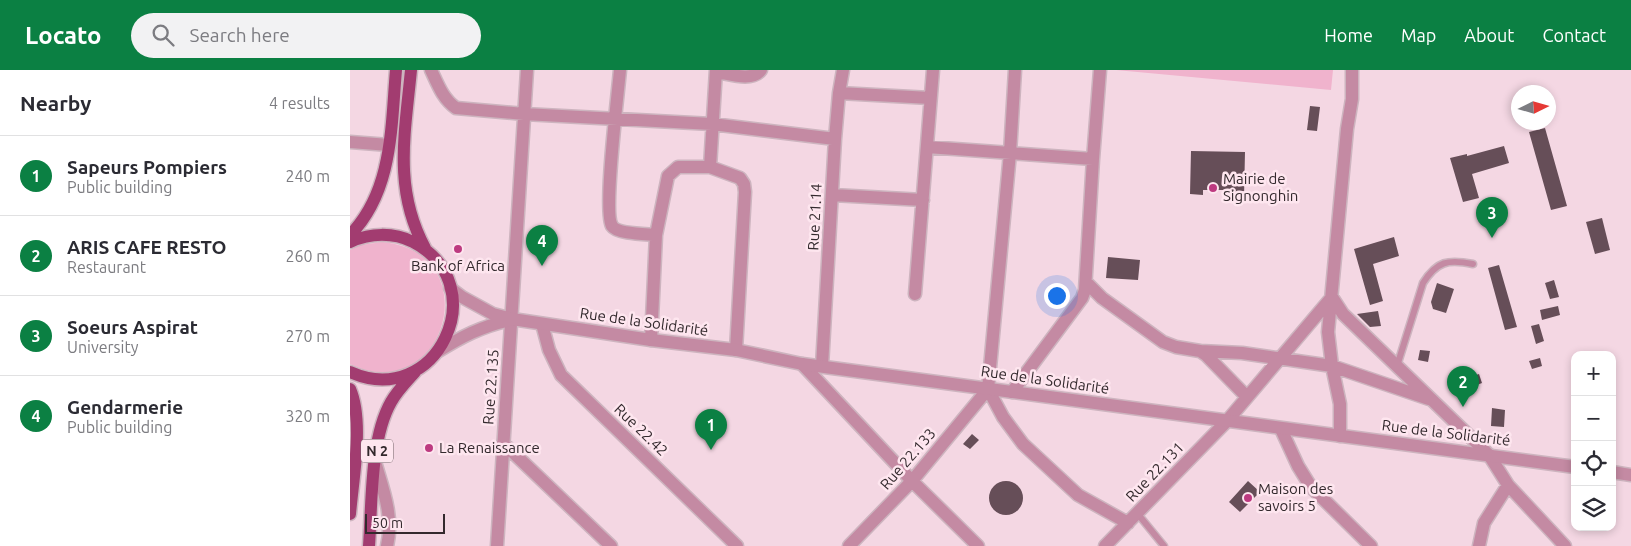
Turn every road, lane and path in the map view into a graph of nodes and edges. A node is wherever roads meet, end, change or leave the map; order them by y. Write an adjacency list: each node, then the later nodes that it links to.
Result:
1 (396, 70): 20 (main road)
2 (411, 70): 30 (main road, N 2)
3 (431, 70): 15 (street)
4 (527, 70): 15 (street, Rue 22.135)
5 (620, 70): 16 (street)
6 (761, 70): 12 (street)
7 (843, 70): 13 (street, Rue 21.14)
8 (933, 70): 14 (street)
9 (1016, 70): 22 (street)
10 (1100, 70): 23 (street)
11 (1352, 70): 35 (street)
12 (716, 71): 17 (street)
13 (839, 93): 14 (street); 18 (street, Rue 21.14)
14 (930, 98): 21 (street)
15 (524, 114): 16 (street); 36 (street, Rue 22.135)
16 (616, 119): 17 (street); 28 (street)
17 (712, 124): 18 (street); 24 (street)
18 (835, 139): 25 (street, Rue 21.14)
19 (350, 142): 20 (street)
20 (389, 145): 27 (main road)
21 (927, 147): 22 (street); 26 (street)
22 (1010, 153): 23 (street); 50 (street)
23 (1093, 159): 32 (street)
24 (710, 167): 28 (street); 39 (street)
25 (833, 195): 26 (street); 44 (street, Rue 21.14)
26 (923, 200): 34 (street)
27 (350, 235)
28 (656, 235): 38 (street)
29 (350, 242): 30 (main road, N 2)
30 (426, 251): 33 (main road, N 2)
31 (1473, 264): 46 (lane)
32 (1087, 283): 40 (street); 51 (street)
33 (450, 288): 36 (street, Rue de la Solidarité); 41 (main road, N 2)
34 (915, 294)
35 (1332, 297): 42 (street, Rue 22.131); 45 (street); 46 (street)
36 (512, 319): 37 (street, Rue de la Solidarité); 41 (street, Rue de la Solidarité); 59 (street, Rue 22.135)
37 (542, 324): 38 (street, Rue de la Solidarité); 74 (street, Rue 22.42)
38 (650, 340): 39 (street, Rue de la Solidarité)
39 (736, 350): 43 (street, Rue de la Solidarité)
40 (1200, 351): 42 (street); 52 (street)
41 (437, 352): 47 (main road, N 2)
42 (1280, 358): 45 (street); 52 (street, Rue 22.131)
43 (802, 364): 44 (street, Rue de la Solidarité); 65 (street)
44 (822, 366): 50 (street, Rue de la Solidarité)
45 (1332, 366): 53 (street); 58 (street)
46 (1397, 366): 53 (street)
47 (418, 369): 48 (main road, N 2); 61 (main road, N 2)
48 (350, 372)
49 (350, 389): 54 (main road, N 2)
50 (988, 389): 51 (street, Rue de la Solidarité); 65 (street, Rue 22.133); 69 (street)
51 (1012, 392): 55 (street, Rue de la Solidarité)
52 (1248, 397): 55 (street, Rue 22.131)
53 (1431, 400): 60 (street)
54 (358, 419): 57 (street); 68 (main road, N 2)
55 (1227, 421): 56 (street, Rue de la Solidarité); 67 (street, Rue 22.131)
56 (1281, 429): 58 (street, Rue de la Solidarité); 79 (street)
57 (350, 434)
58 (1340, 436): 60 (street, Rue de la Solidarité)
59 (504, 443): 72 (street, Rue 22.135); 73 (street)
60 (1488, 455): 62 (street, Rue de la Solidarité); 66 (street)
61 (375, 462): 70 (main road, N 2); 71 (street)
62 (1571, 466)
63 (1616, 472): 64 (street)
64 (1631, 474)
65 (912, 481): 75 (street, Rue 22.133); 76 (street)
66 (1508, 485): 80 (street); 81 (street)
67 (1138, 513): 69 (street, Rue 22.131); 78 (lane)
68 (350, 514)
69 (1128, 523): 77 (street, Rue 22.131)
70 (369, 546)
71 (387, 546)
72 (498, 546)
73 (611, 546)
74 (737, 546)
75 (849, 546)
76 (978, 546)
77 (1105, 546)
78 (1164, 546)
79 (1371, 546)
80 (1479, 546)
81 (1565, 546)

